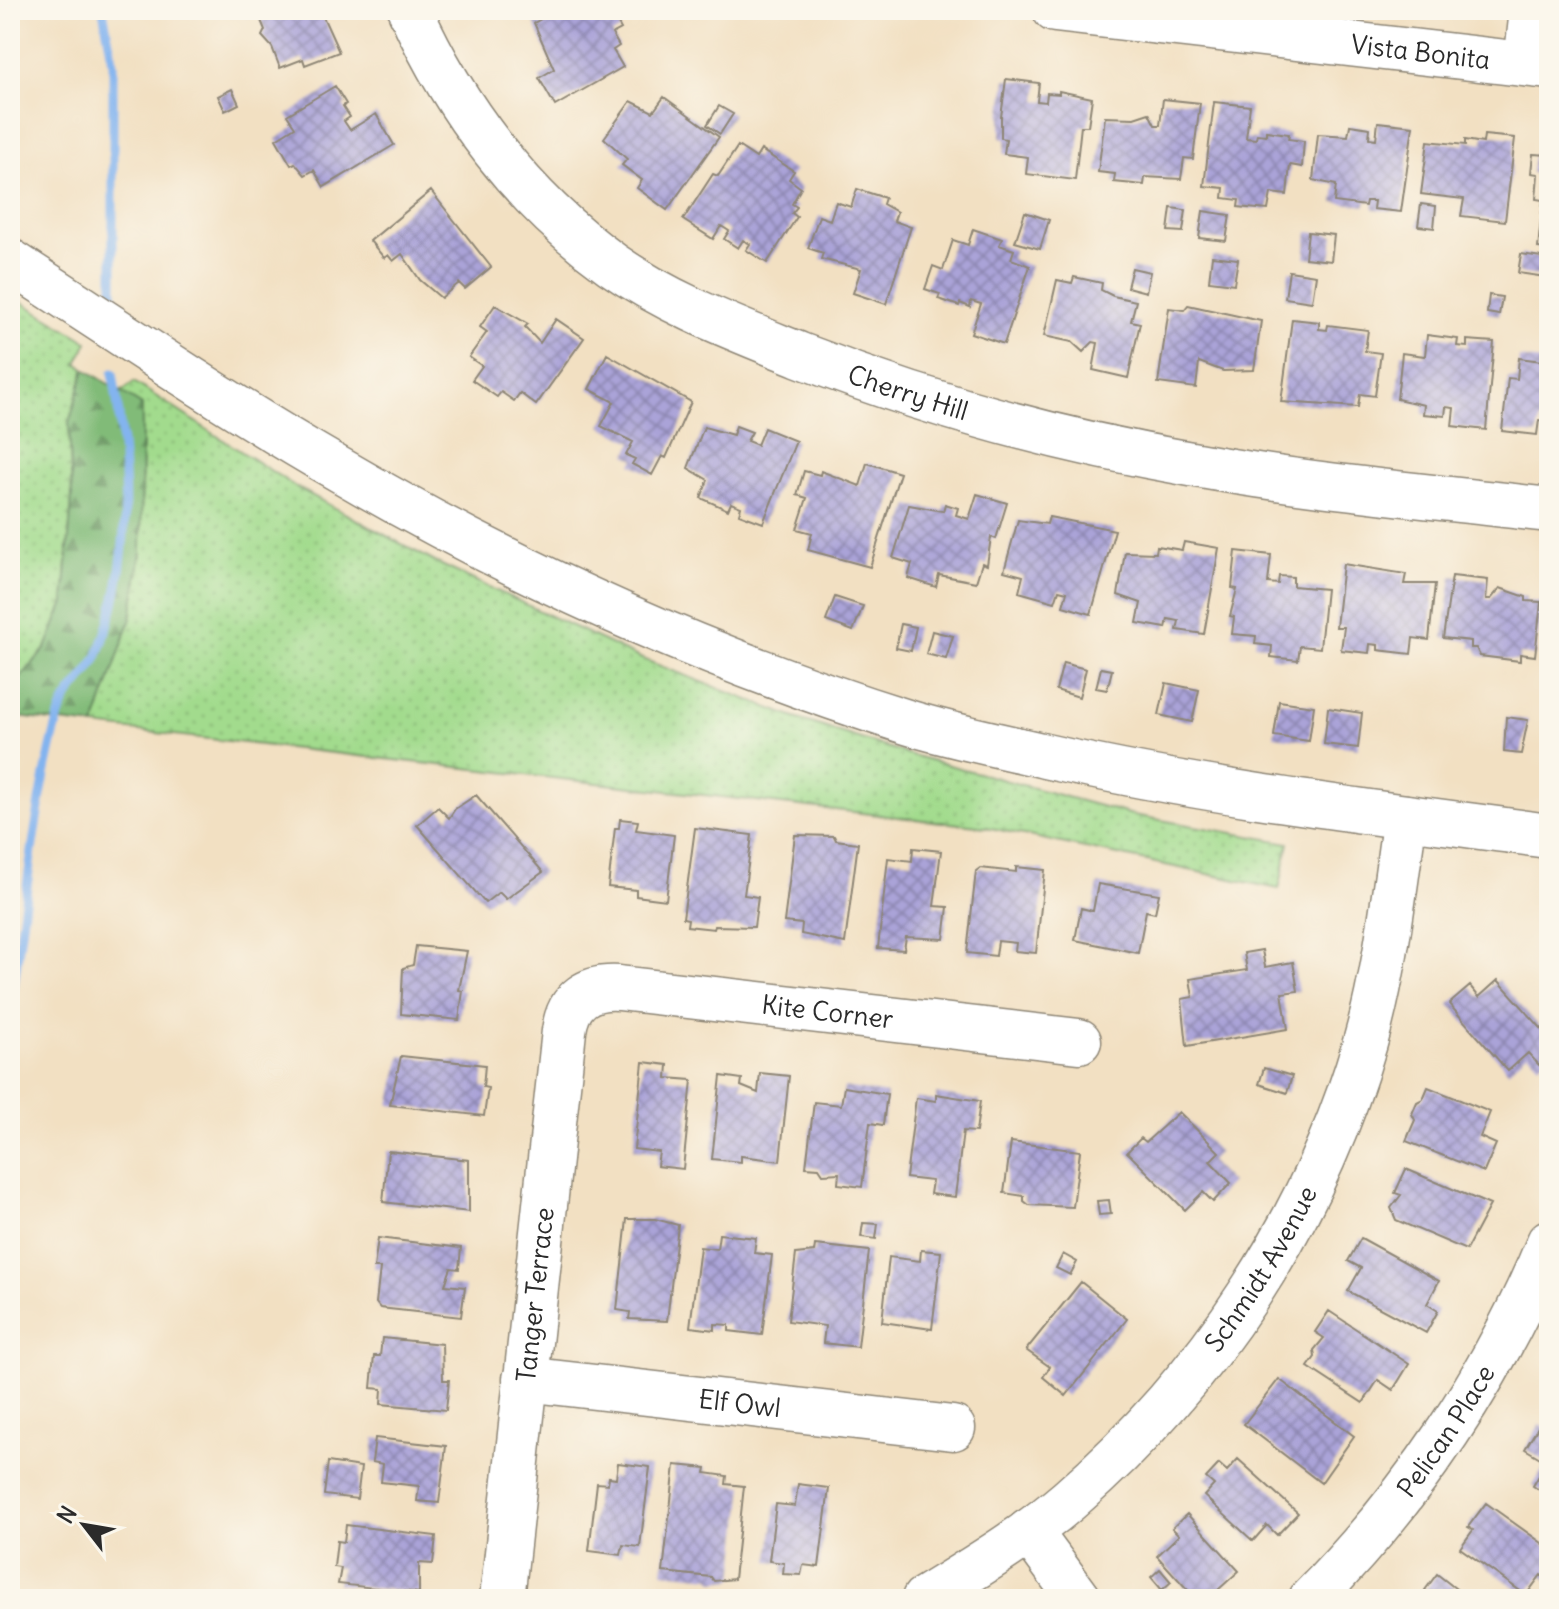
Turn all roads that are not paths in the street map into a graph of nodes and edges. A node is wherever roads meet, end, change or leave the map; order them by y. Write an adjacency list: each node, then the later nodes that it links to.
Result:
1 (410, 10): 6 (street, Cherry Hill)
2 (1055, 10): 4 (street, Vista Bonita)
3 (1532, 10): 4 (street)
4 (1537, 66)
5 (10, 261): 7 (street)
6 (1549, 510)
7 (1405, 817): 8 (street); 14 (street, Schmidt Avenue)
8 (1549, 836)
9 (580, 997): 10 (street, Kite Corner); 12 (street, Tanger Terrace)
10 (1079, 1041)
11 (1549, 1242): 18 (street, Pelican Place)
12 (525, 1379): 13 (street, Elf Owl); 15 (street, Tanger Terrace)
13 (953, 1428)
14 (1029, 1531): 16 (street, Schmidt Avenue); 17 (street)
15 (502, 1599)
16 (924, 1599)
17 (1079, 1599)
18 (1311, 1599)

